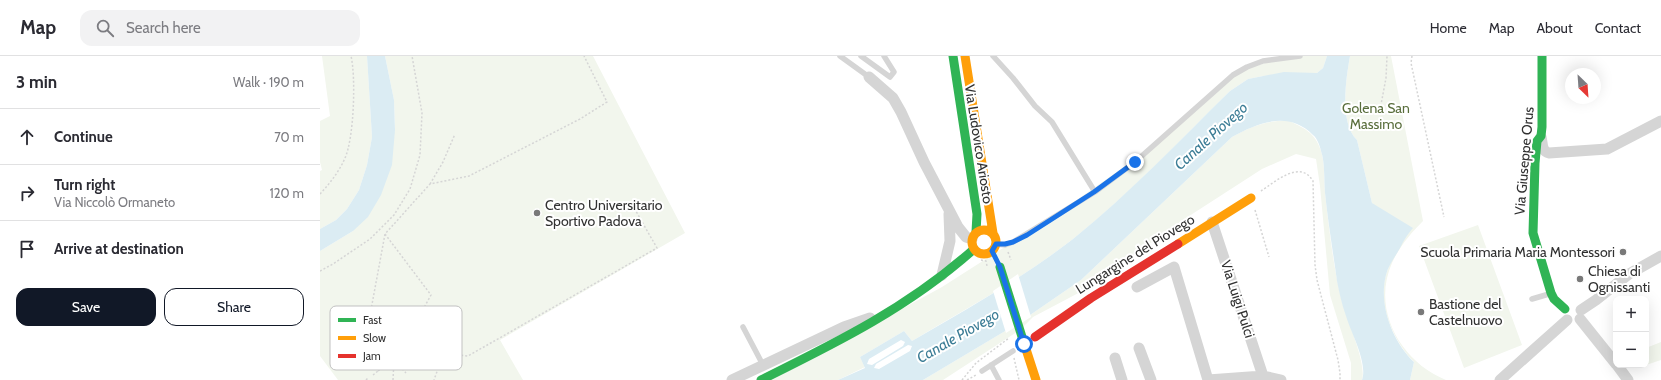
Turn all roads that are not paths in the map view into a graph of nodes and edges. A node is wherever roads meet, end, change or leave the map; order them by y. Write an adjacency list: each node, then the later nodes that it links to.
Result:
1 (840, 56): 9 (lane)
2 (861, 56): 3 (lane)
3 (884, 56)
4 (953, 56): 17 (main road, Via Ludovico Ariosto)
5 (965, 56): 16 (main road, Via Ludovico Ariosto)
6 (993, 56): 12 (lane)
7 (1300, 56): 12 (lane)
8 (1542, 56): 11 (main road, Via Giuseppe Orus)
9 (869, 77): 14 (street)
10 (1661, 121): 11 (street)
11 (1541, 136): 22 (main road, Via Giuseppe Orus)
12 (1094, 192): 18 (lane)
13 (1251, 198): 15 (main road, Lungargine del Piovego)
14 (948, 210): 17 (street); 20 (street)
15 (1212, 222): 28 (main road, Lungargine del Piovego); 37 (street, Via Luigi Pulci)
16 (993, 233): 17 (main road); 18 (main road, Via Ludovico Ariosto)
17 (974, 240): 18 (main road); 20 (main road)
18 (994, 247): 41 (main road, bridge)
19 (1661, 256): 24 (street)
20 (942, 275): 25 (main road)
21 (1137, 287): 44 (street)
22 (1551, 293): 23 (lane); 26 (main road, Via Giuseppe Orus)
23 (1532, 299)
24 (1581, 314): 26 (street); 26 (street); 32 (street)
25 (884, 315): 33 (street); 39 (main road)
26 (1566, 315): 46 (street)
27 (743, 327): 33 (lane)
28 (1035, 337)
29 (1138, 348): 43 (street)
30 (1013, 351): 34 (lane)
31 (1115, 358): 42 (street)
32 (1613, 360)
33 (763, 365): 38 (street)
34 (992, 365): 36 (lane); 40 (lane)
35 (1619, 368): 47 (street)
36 (982, 371)
37 (1263, 376): 44 (street); 45 (street)
38 (732, 380)
39 (761, 380)
40 (999, 380)
41 (1036, 380)
42 (1122, 380)
43 (1151, 380)
44 (1208, 380)
45 (1281, 380)
46 (1500, 380)
47 (1628, 380)

